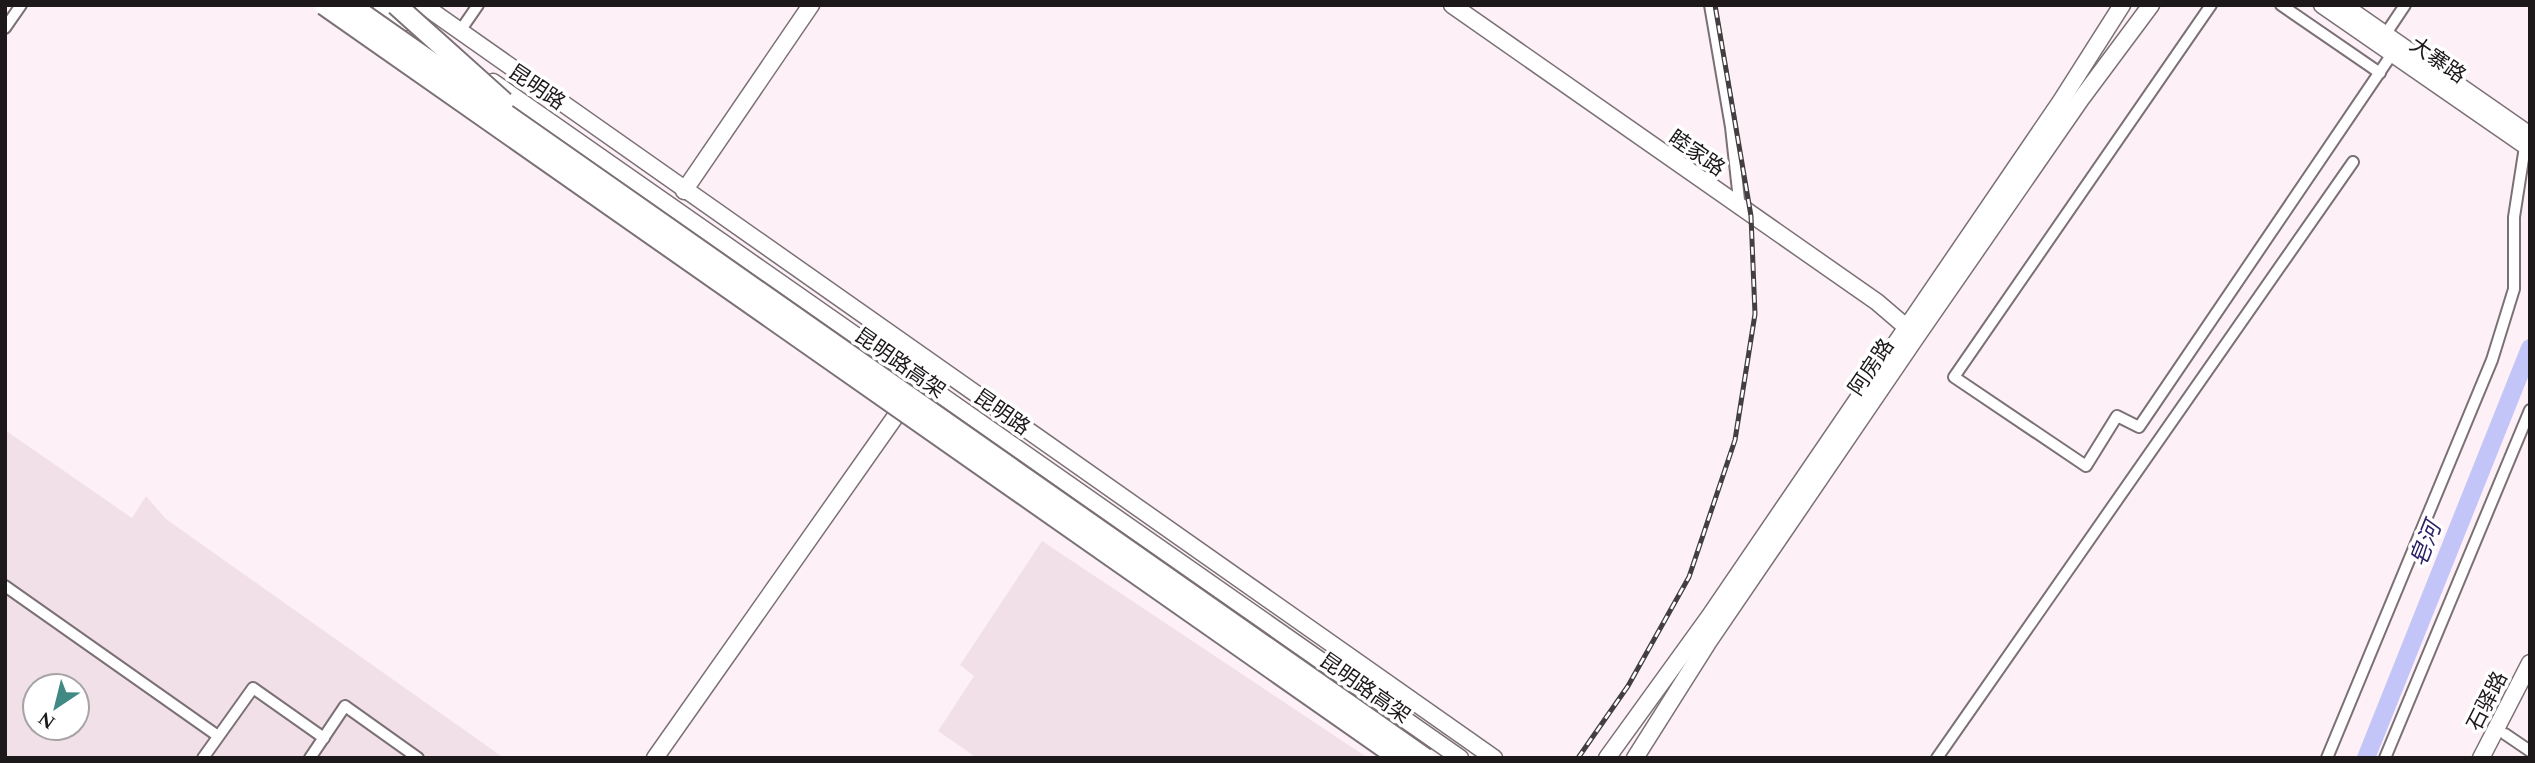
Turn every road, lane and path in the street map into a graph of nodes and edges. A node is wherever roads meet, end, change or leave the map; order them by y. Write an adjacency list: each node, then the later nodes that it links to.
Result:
1 (21, 5): 18 (street)
2 (324, 5): 45 (highway, 昆明路高架, bridge)
3 (350, 5): 24 (highway, 昆明路高架, bridge)
4 (381, 5): 30 (main road, 昆明路)
5 (396, 5): 24 (highway, bridge)
6 (423, 5): 19 (main road, 昆明路)
7 (478, 5): 19 (street)
8 (811, 5): 26 (main road)
9 (1710, 5): 27 (street)
10 (2122, 5): 28 (main road, 阿房路)
11 (2151, 5): 28 (main road, 阿房路)
12 (2211, 5): 22 (street)
13 (2281, 5): 22 (street)
14 (2322, 5): 21 (main road, 大寨路)
15 (2343, 5): 20 (main road, 大寨路)
16 (2405, 5): 20 (street)
17 (1457, 7): 27 (main road, 睦家路)
18 (5, 27)
19 (460, 31): 26 (main road, 昆明路)
20 (2385, 35): 23 (main road, 大寨路)
21 (2392, 54): 22 (street); 23 (main road, 大寨路)
22 (2379, 73)
23 (2528, 138): 51 (street)
24 (553, 148): 46 (highway, 昆明路高架, bridge)
25 (2353, 162): 50 (street)
26 (684, 191): 29 (main road, 昆明路)
27 (1740, 209): 28 (main road, 睦家路)
28 (1912, 332): 38 (main road, 阿房路); 40 (main road, 阿房路)
29 (932, 363): 30 (main road); 48 (main road, 昆明路)
30 (920, 380): 44 (main road); 47 (main road, 昆明路)
31 (2530, 410): 52 (street)
32 (5, 586): 36 (street)
33 (2530, 663): 53 (main road, 石驿路)
34 (2530, 686): 35 (main road, 石驿路)
35 (2505, 734): 39 (street); 54 (main road, 石驿路)
36 (218, 736): 37 (street); 41 (street)
37 (324, 738): 42 (street); 43 (street)
38 (1619, 741): 40 (main road); 49 (main road, 阿房路)
39 (2530, 751)
40 (1636, 756)
41 (203, 758)
42 (310, 758)
43 (418, 758)
44 (655, 758)
45 (1399, 758)
46 (1425, 758)
47 (1460, 758)
48 (1494, 758)
49 (1607, 758)
50 (1937, 758)
51 (2327, 758)
52 (2385, 758)
53 (2481, 758)
54 (2493, 758)

